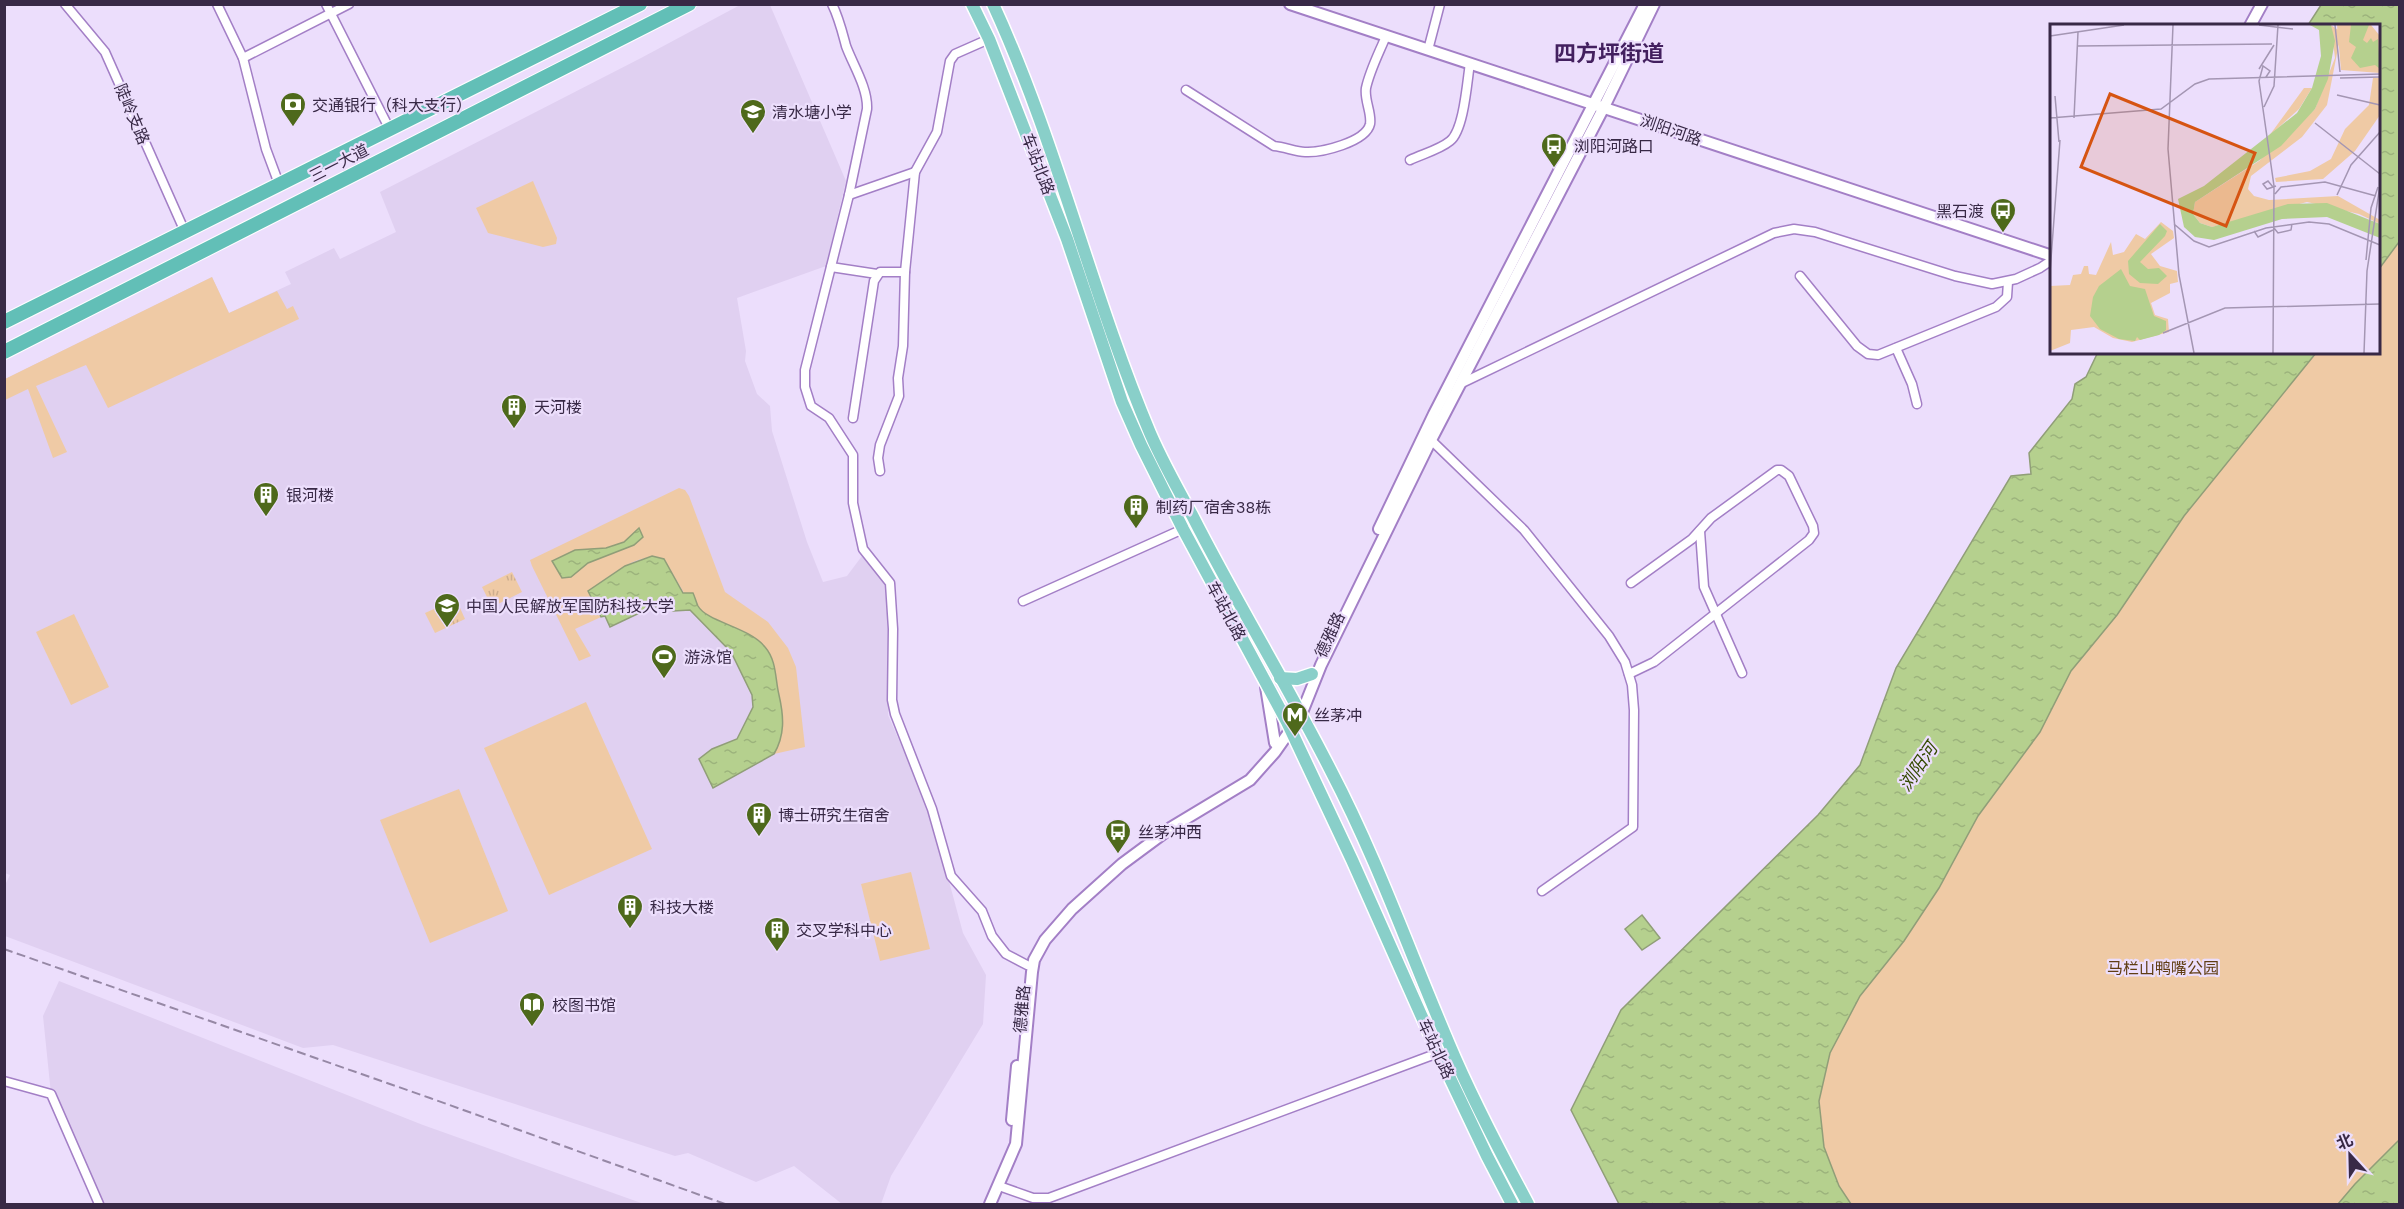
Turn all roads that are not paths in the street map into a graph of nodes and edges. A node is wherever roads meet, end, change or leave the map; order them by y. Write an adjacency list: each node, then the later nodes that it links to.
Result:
1 (65, 4): 29 (street, 陡岭支路)
2 (217, 4): 20 (street)
3 (326, 4): 15 (street)
4 (349, 4): 15 (street)
5 (640, 4): 24 (highway, 三一大道)
6 (689, 4): 39 (highway, 三一大道)
7 (832, 4): 28 (street)
8 (972, 4): 18 (main road, 车站北路)
9 (993, 4): 53 (main road, 车站北路)
10 (1290, 4): 17 (street, 浏阳河路)
11 (1440, 4): 19 (street)
12 (1645, 4): 23 (street, 德雅路)
13 (1654, 4): 23 (street)
14 (2262, 4): 16 (street)
15 (330, 14): 20 (street); 24 (street)
16 (2251, 24)
17 (1386, 36): 19 (street, 浏阳河路); 22 (street)
18 (989, 39): 26 (street); 45 (main road, 车站北路)
19 (1428, 50): 21 (street, 浏阳河路)
20 (243, 58): 27 (street)
21 (1470, 63): 23 (street, 浏阳河路); 25 (street)
22 (1186, 90)
23 (1599, 105): 30 (street, 浏阳河路); 40 (street, 德雅路); 50 (street, 德雅路)
24 (390, 130): 27 (highway, 三一大道)
25 (1410, 160)
26 (915, 172): 28 (street); 33 (street)
27 (279, 184): 29 (highway, 三一大道)
28 (849, 195): 32 (street)
29 (184, 232): 37 (highway, 三一大道)
30 (2050, 257)
31 (2050, 259): 36 (street)
32 (831, 267): 34 (street); 59 (street)
33 (905, 272): 34 (street); 44 (street)
34 (877, 274): 42 (street)
35 (1800, 276): 38 (street)
36 (2007, 282): 38 (street); 40 (street)
37 (4, 322)
38 (1896, 348): 41 (street)
39 (4, 352)
40 (1459, 384): 43 (street, 德雅路)
41 (1917, 404)
42 (853, 418)
43 (1431, 440): 51 (street); 55 (street, 德雅路)
44 (880, 471)
45 (1183, 529): 48 (street); 54 (main road, 车站北路)
46 (1700, 531): 47 (street); 49 (street); 49 (street)
47 (1630, 583)
48 (1023, 601)
49 (1715, 615): 51 (street); 52 (street)
50 (1312, 674): 53 (main road); 55 (street, 德雅路)
51 (1629, 674): 58 (street)
52 (1742, 674)
53 (1280, 678): 55 (main road, 车站北路)
54 (1265, 684): 56 (main road, 车站北路); 57 (street)
55 (1299, 710): 56 (street, 德雅路); 67 (main road, 车站北路)
56 (1289, 726): 57 (street, 德雅路); 60 (main road, 车站北路); 62 (street, 德雅路)
57 (1275, 743): 59 (street, 德雅路)
58 (1542, 891)
59 (1026, 964): 64 (street, 德雅路)
60 (1438, 1053): 62 (street); 66 (main road, 车站北路)
61 (4, 1081): 63 (street)
62 (999, 1186): 65 (street, 德雅路)
63 (99, 1204)
64 (984, 1204)
65 (990, 1204)
66 (1512, 1204)
67 (1528, 1204)

